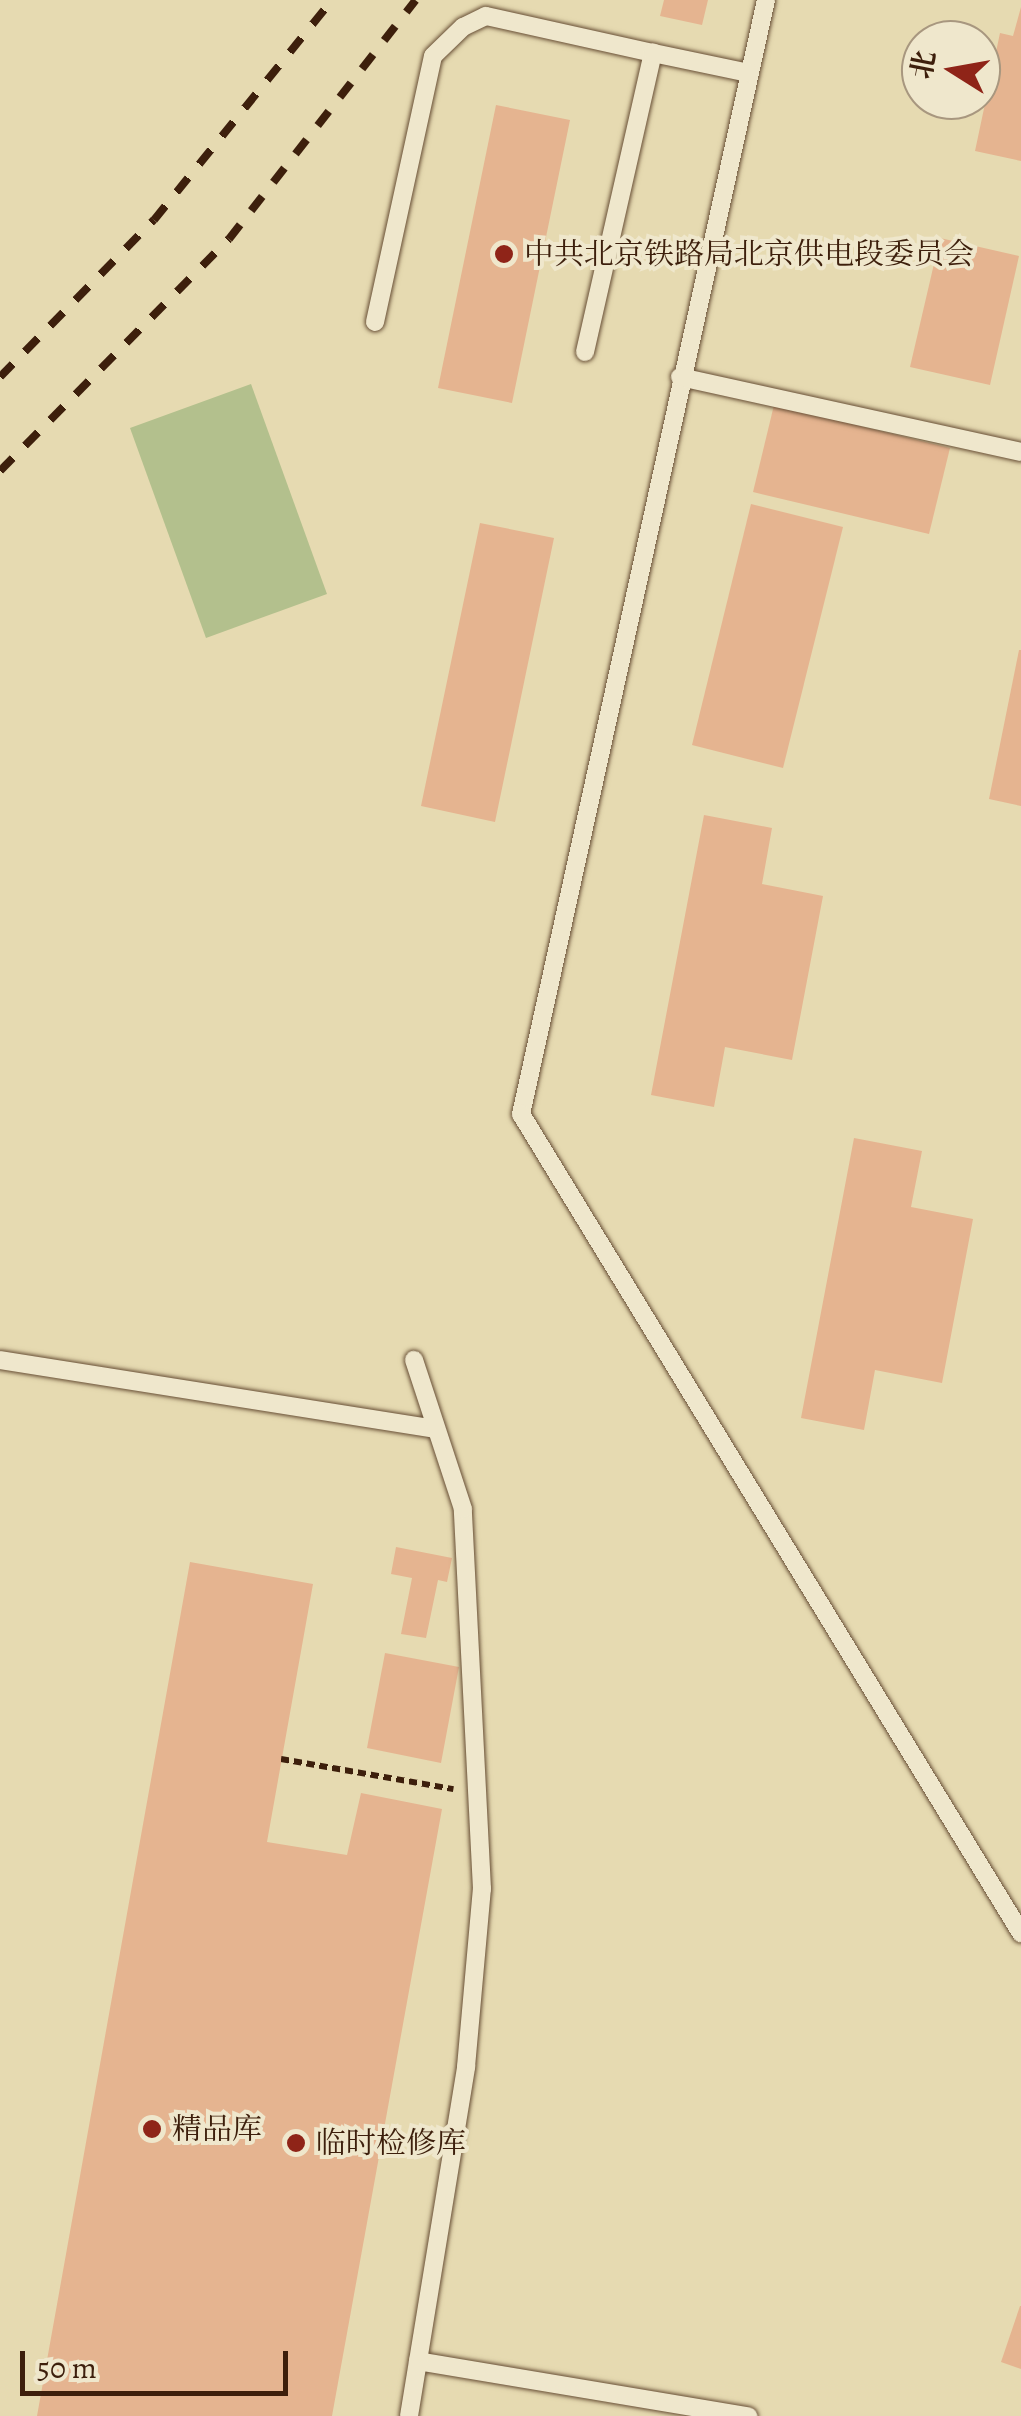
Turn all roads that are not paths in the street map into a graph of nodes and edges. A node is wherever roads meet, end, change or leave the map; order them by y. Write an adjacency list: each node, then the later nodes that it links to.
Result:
1 (766, 0): 3 (lane)
2 (653, 52): 3 (lane); 4 (lane); 5 (lane)
3 (749, 73): 6 (lane)
4 (376, 322)
5 (584, 352)
6 (680, 377): 7 (lane); 11 (lane)
7 (1021, 452)
8 (0, 1360): 10 (lane)
9 (414, 1360): 10 (lane)
10 (436, 1429): 12 (lane)
11 (1021, 1934)
12 (418, 2361): 13 (lane); 14 (lane)
13 (408, 2416)
14 (748, 2416)

